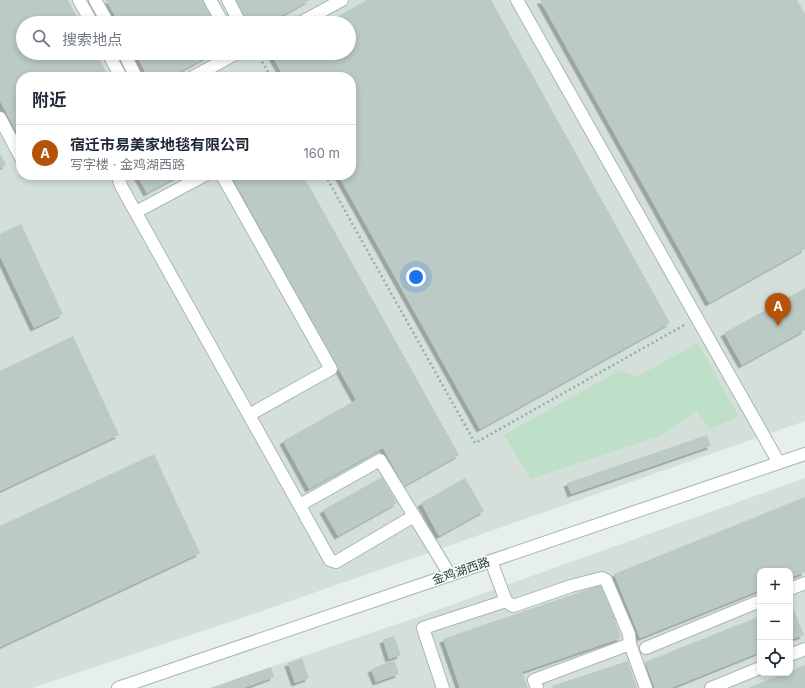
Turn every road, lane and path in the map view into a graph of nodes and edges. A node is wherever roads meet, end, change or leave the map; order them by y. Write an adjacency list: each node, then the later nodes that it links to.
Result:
1 (79, 0): 7 (street)
2 (95, 0): 8 (street)
3 (210, 0): 9 (street)
4 (228, 0): 10 (street)
5 (342, 0): 11 (street)
6 (517, 0): 27 (street)
7 (88, 16)
8 (104, 16)
9 (219, 16)
10 (236, 16)
11 (313, 16)
12 (112, 60): 16 (street)
13 (128, 60): 17 (street)
14 (224, 60): 18 (street)
15 (261, 60): 19 (path)
16 (118, 72)
17 (134, 72)
18 (203, 72)
19 (267, 72)
20 (0, 118): 21 (street)
21 (16, 148)
22 (119, 180): 26 (street)
23 (196, 180): 26 (street)
24 (225, 180): 28 (street)
25 (328, 180): 27 (path)
26 (136, 212): 28 (street)
27 (697, 318): 30 (street)
28 (249, 415): 31 (street)
29 (805, 454): 30 (street, 金鸡湖西路)
30 (779, 463): 33 (street, 金鸡湖西路)
31 (300, 505): 32 (street); 32 (street)
32 (414, 516): 34 (street)
33 (491, 561): 34 (street, 金鸡湖西路); 37 (street)
34 (450, 575): 44 (street, 金鸡湖西路)
35 (805, 583): 36 (street)
36 (793, 588)
37 (506, 600): 39 (street); 45 (street)
38 (757, 602): 40 (street)
39 (630, 644): 46 (street); 47 (street)
40 (646, 648)
41 (805, 649): 42 (street)
42 (793, 654)
43 (757, 669): 48 (street)
44 (118, 688)
45 (443, 688)
46 (537, 688)
47 (646, 688)
48 (711, 688)

